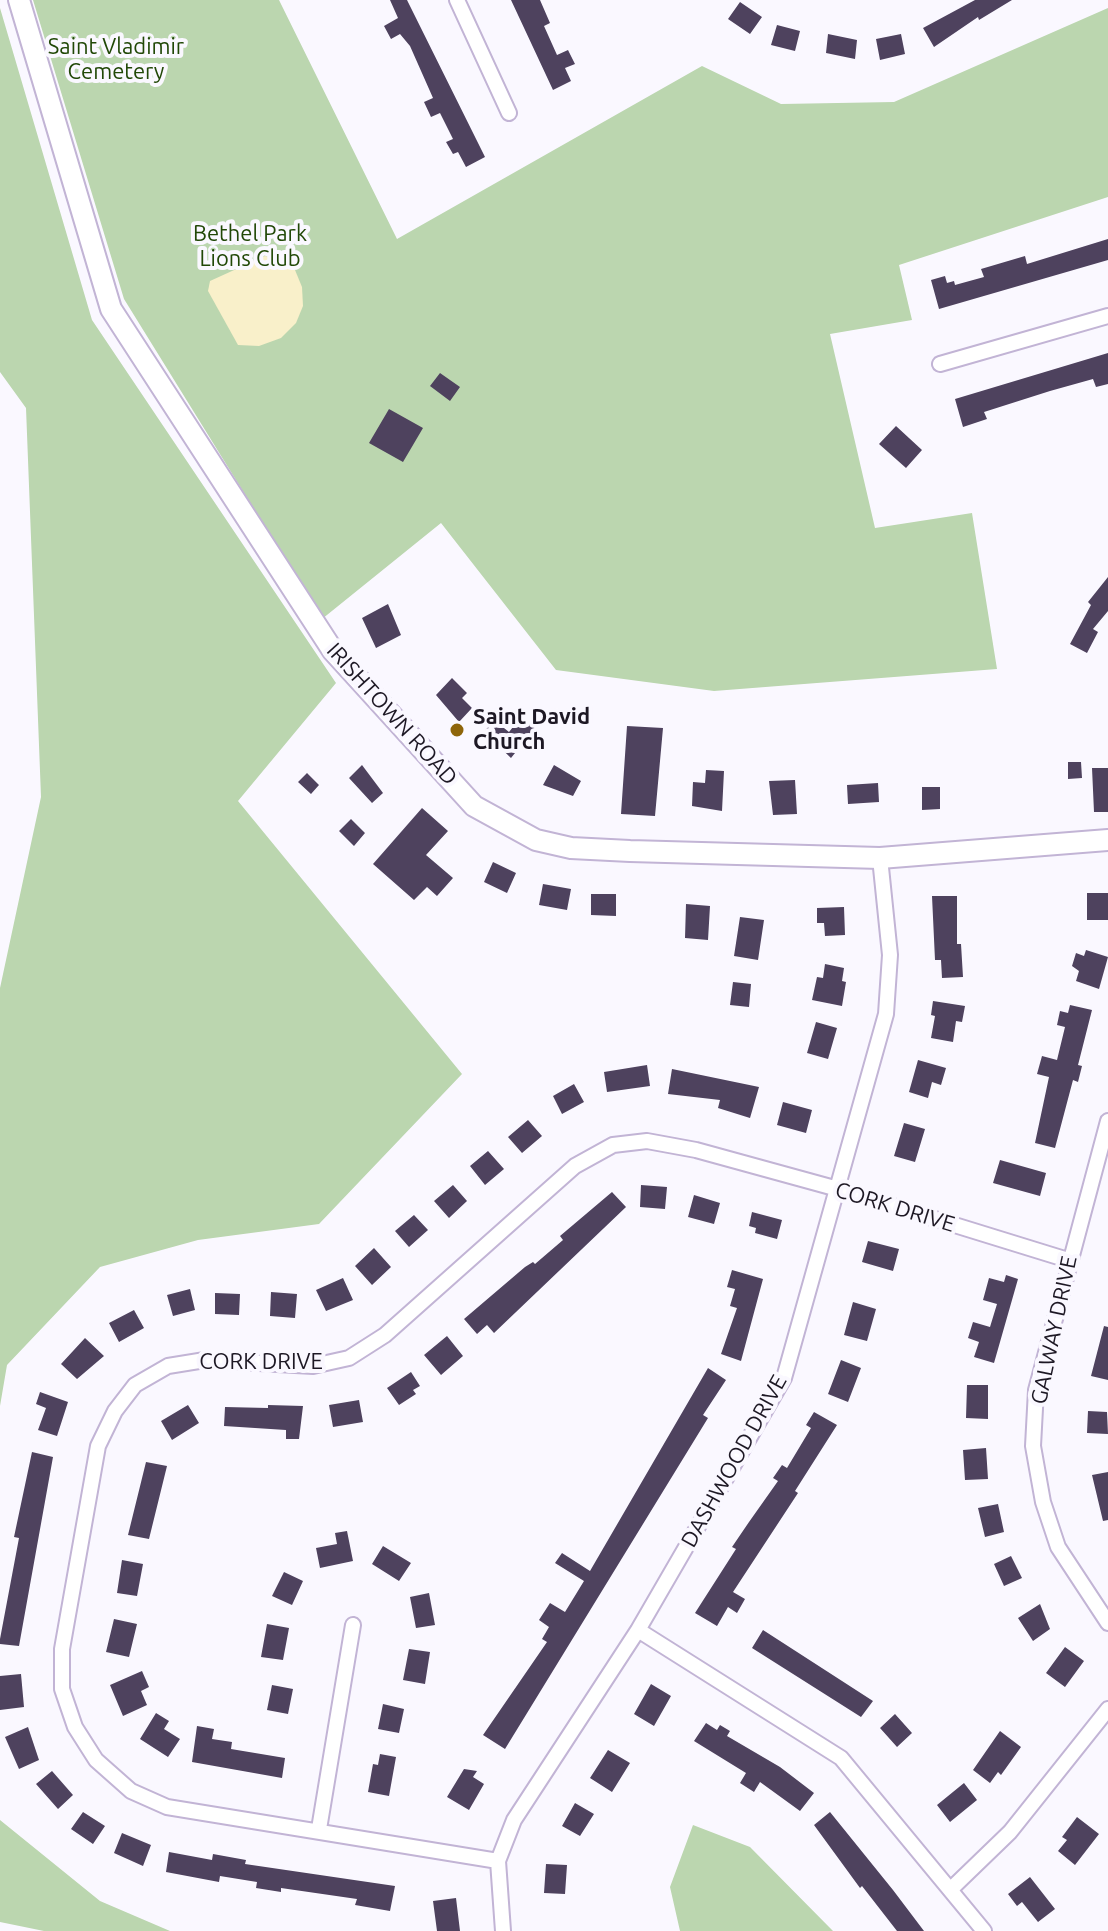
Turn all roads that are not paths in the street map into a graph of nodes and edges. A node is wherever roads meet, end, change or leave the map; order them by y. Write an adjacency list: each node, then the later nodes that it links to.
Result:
1 (19, 0): 7 (street, IRISHTOWN ROAD)
2 (457, 0): 3 (street)
3 (509, 113)
4 (1108, 316): 5 (street)
5 (940, 364)
6 (1108, 840): 7 (street, IRISHTOWN ROAD)
7 (880, 858): 9 (street, DASHWOOD DRIVE)
8 (1108, 1121): 10 (street, GALWAY DRIVE)
9 (838, 1189): 10 (street, CORK DRIVE); 13 (street, DASHWOOD DRIVE); 15 (street, CORK DRIVE)
10 (1068, 1260): 11 (street, GALWAY DRIVE)
11 (1108, 1623)
12 (353, 1625): 15 (street)
13 (638, 1630): 16 (street, DASHWOOD DRIVE); 17 (street)
14 (1108, 1709): 17 (street)
15 (319, 1829): 16 (street, CORK DRIVE)
16 (498, 1861): 18 (street, DASHWOOD DRIVE)
17 (951, 1889): 19 (street)
18 (503, 1931)
19 (984, 1931)

